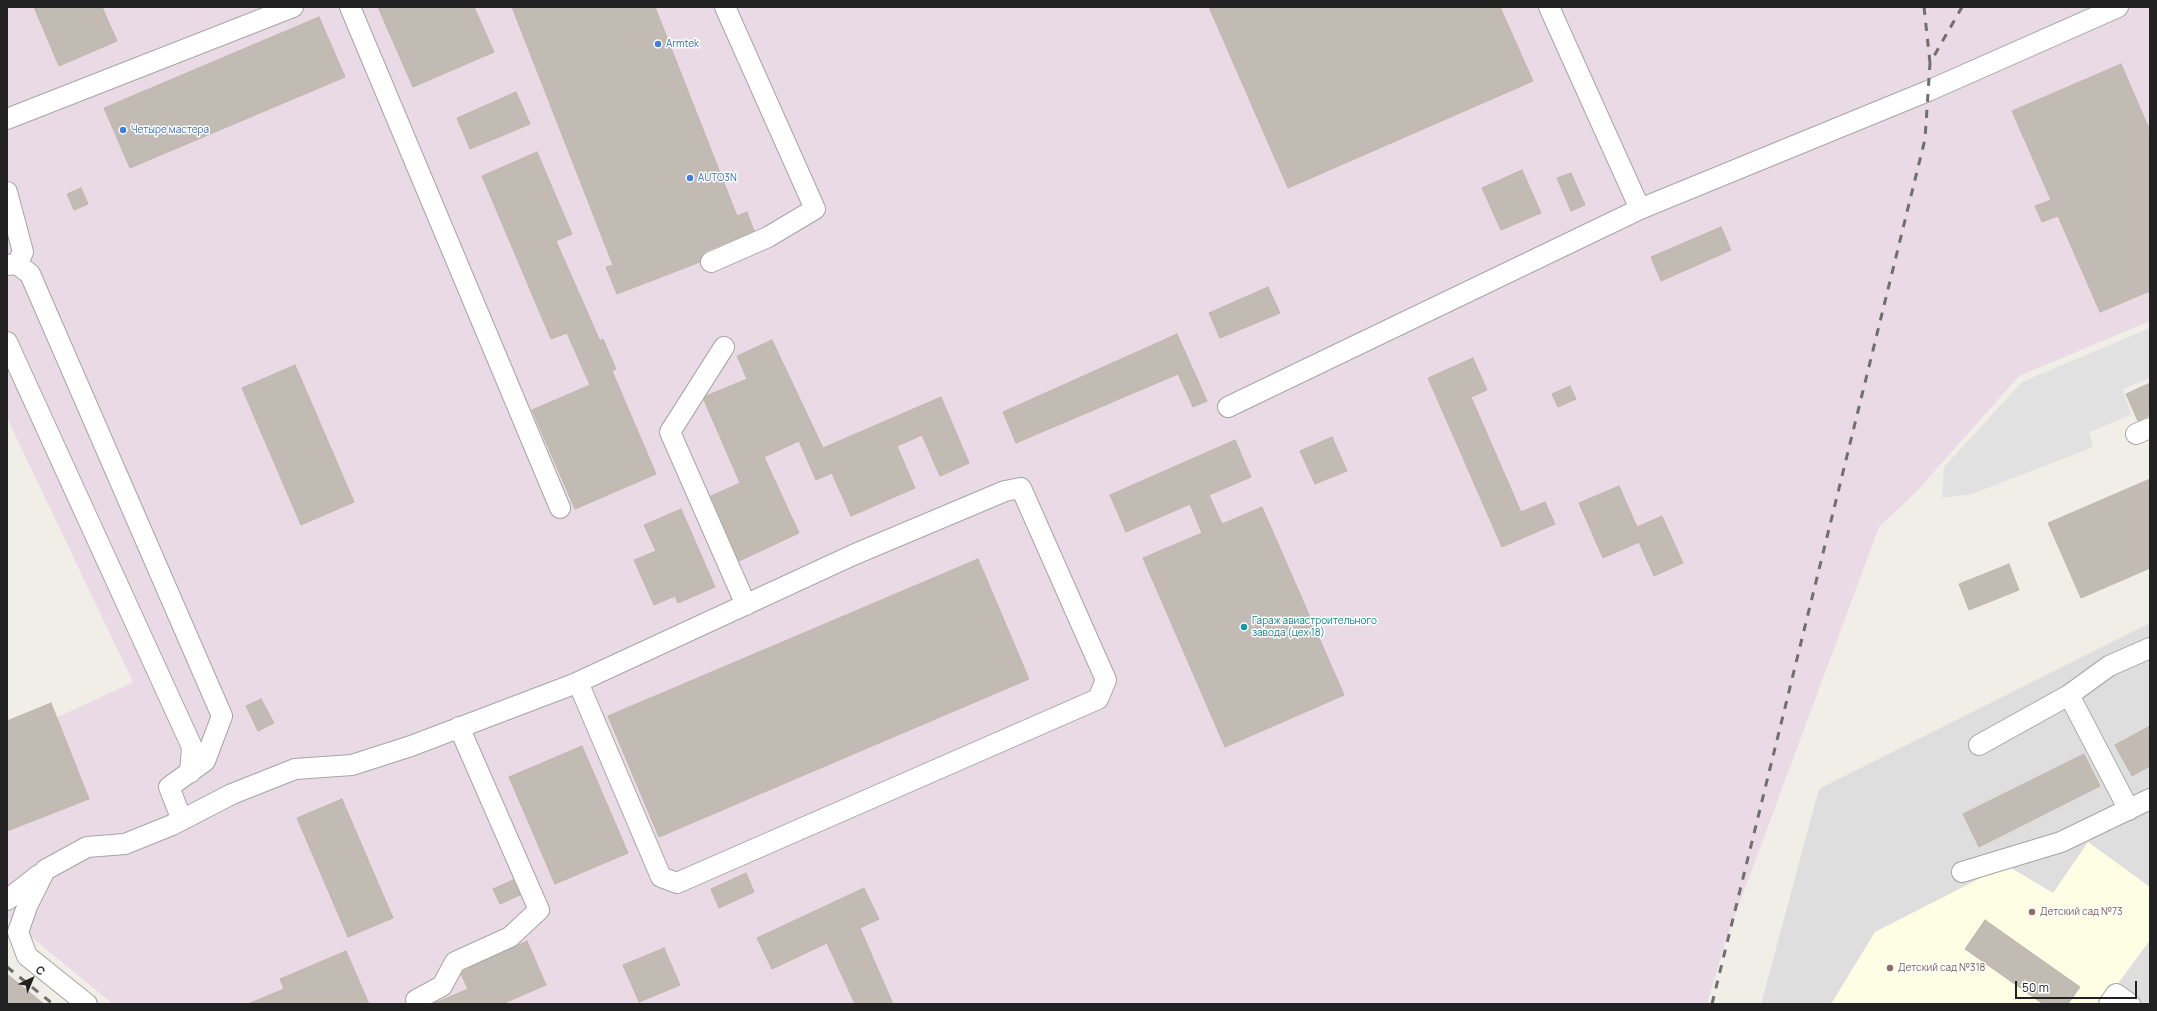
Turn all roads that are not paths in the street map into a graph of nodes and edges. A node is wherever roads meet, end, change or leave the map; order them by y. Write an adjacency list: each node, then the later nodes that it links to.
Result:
1 (293, 7): 6 (lane)
2 (350, 7): 14 (lane)
3 (725, 7): 9 (lane)
4 (1550, 7): 8 (lane)
5 (2118, 7): 8 (lane)
6 (7, 119)
7 (7, 192): 10 (lane)
8 (1640, 209): 13 (lane)
9 (711, 262)
10 (12, 265): 21 (lane)
11 (7, 342): 21 (lane)
12 (724, 347): 15 (lane)
13 (1228, 407)
14 (560, 508)
15 (746, 605): 17 (lane); 17 (lane)
16 (2150, 648): 18 (lane)
17 (574, 684): 19 (lane)
18 (2069, 695): 20 (lane); 23 (lane)
19 (459, 727): 24 (lane); 30 (lane)
20 (1979, 745)
21 (190, 773): 24 (lane)
22 (2150, 800): 23 (lane)
23 (2129, 810): 26 (lane)
24 (182, 820): 25 (lane)
25 (45, 870): 27 (lane); 29 (lane)
26 (1962, 872)
27 (7, 900)
28 (7, 938): 29 (lane)
29 (28, 956): 31 (lane)
30 (416, 1000)
31 (87, 1004)
32 (2109, 1004): 33 (lane)
33 (2130, 1004)

